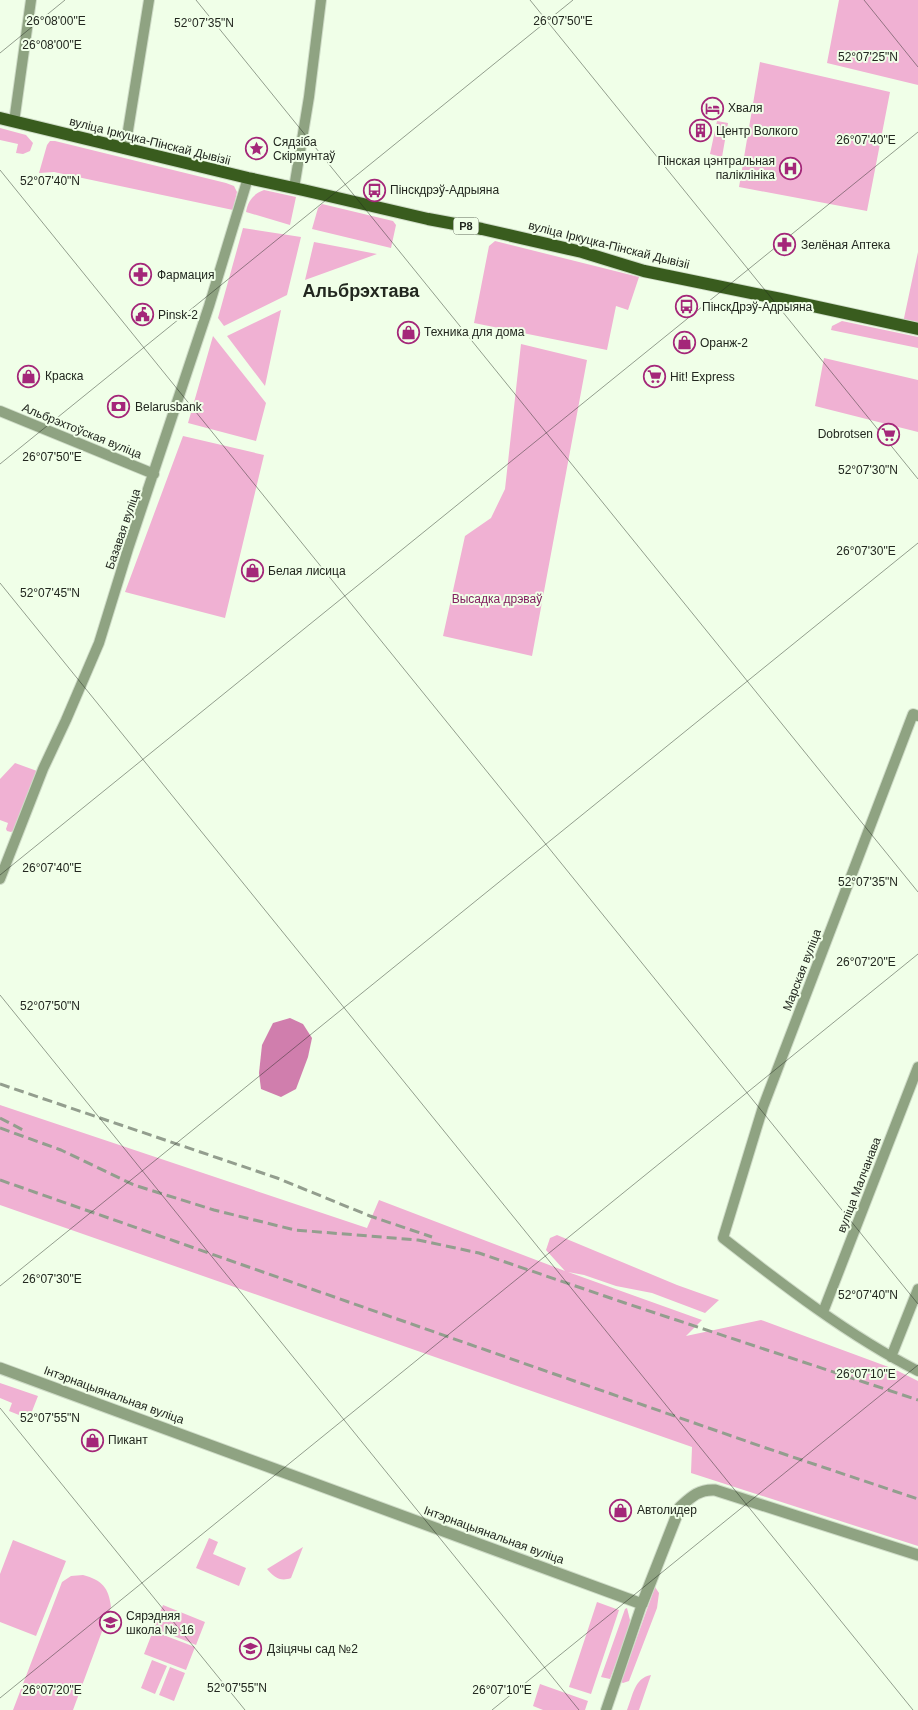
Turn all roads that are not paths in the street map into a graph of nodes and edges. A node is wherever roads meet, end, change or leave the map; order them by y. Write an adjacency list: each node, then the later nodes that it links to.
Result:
1 (31, 0): 5 (street)
2 (150, 0): 6 (street)
3 (321, 0): 8 (street)
4 (0, 118): 5 (main road, вуліца Іркуцка-Пінскай Дывізіі / Р8)
5 (14, 122): 6 (main road, вуліца Іркуцка-Пінскай Дывізіі / Р8)
6 (125, 149): 7 (main road, вуліца Іркуцка-Пінскай Дывізіі / Р8)
7 (248, 178): 8 (main road, вуліца Іркуцка-Пінскай Дывізіі / Р8); 11 (street, Базавая вуліца)
8 (294, 188): 9 (main road, вуліца Іркуцка-Пінскай Дывізіі / Р8)
9 (918, 329)
10 (0, 411): 11 (street, Альбрэхтоўская вуліца)
11 (154, 474): 13 (street, Базавая вуліца)
12 (916, 715): 16 (street, Марская вуліца)
13 (0, 880)
14 (918, 1067): 16 (street, вуліца Малчанава)
15 (918, 1289): 17 (street)
16 (823, 1312): 17 (street)
17 (891, 1357): 19 (street)
18 (0, 1368): 21 (street, Інтэрнацыянальная вуліца)
19 (918, 1371)
20 (918, 1555): 21 (street)
21 (642, 1604): 22 (street)
22 (606, 1710)

